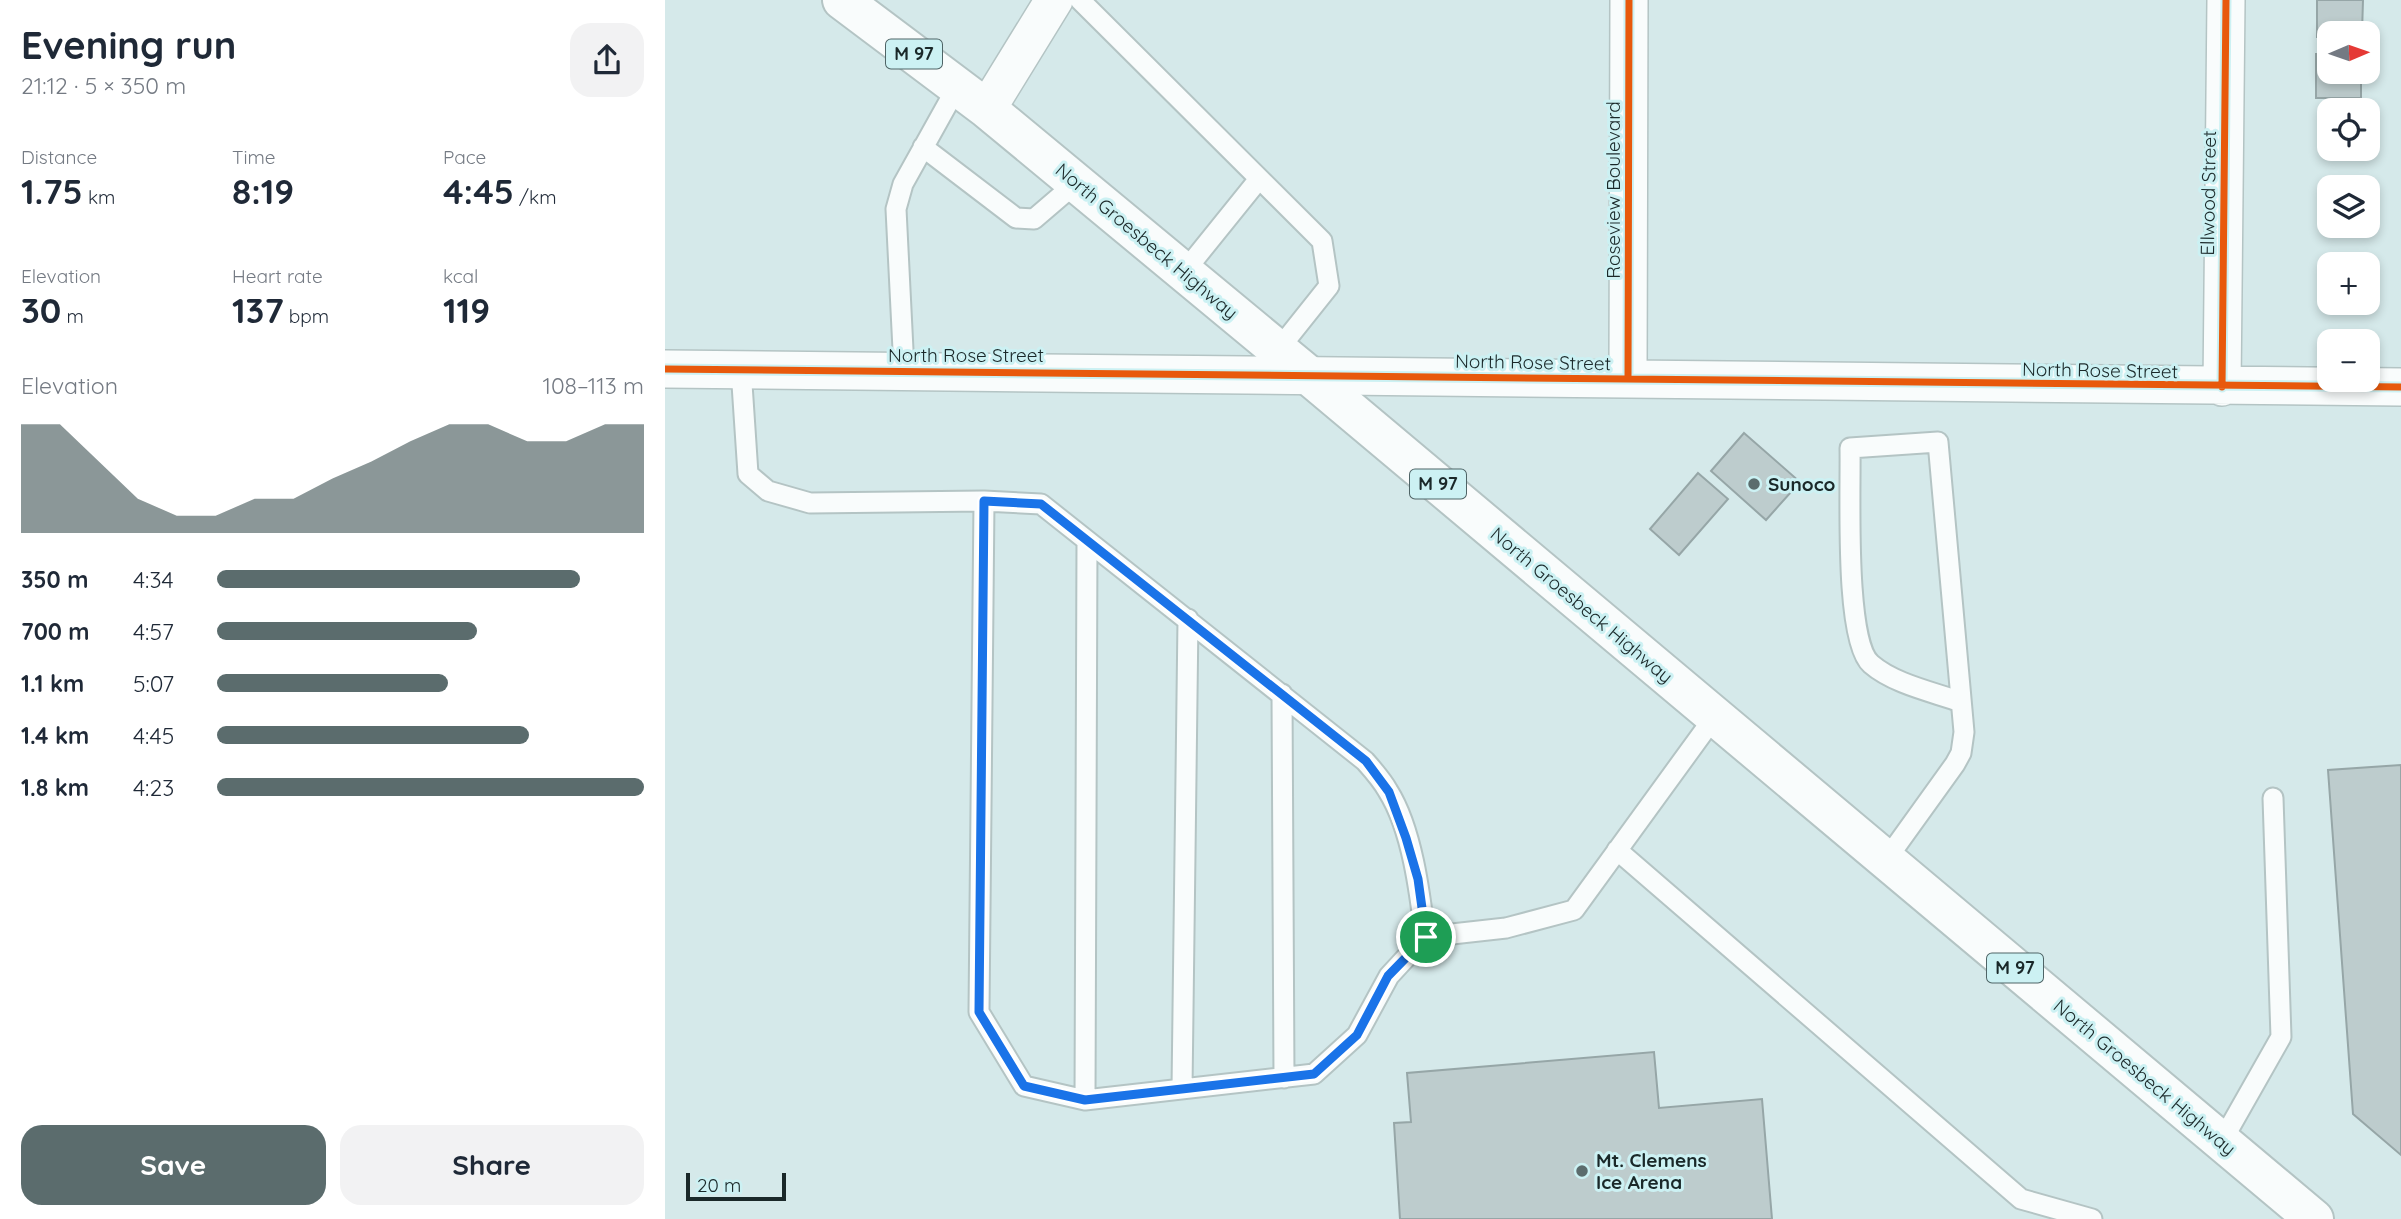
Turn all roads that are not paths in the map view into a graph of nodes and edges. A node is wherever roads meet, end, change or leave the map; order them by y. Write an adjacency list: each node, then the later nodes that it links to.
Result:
1 (842, 0): 6 (main road, North Groesbeck Highway / M 97)
2 (1054, 0): 6 (street)
3 (1080, 0): 8 (lane)
4 (1629, 0): 15 (street, Roseview Boulevard)
5 (2226, 0): 16 (street, Ellwood Street)
6 (972, 98): 7 (lane); 9 (main road, North Groesbeck Highway / M 97)
7 (923, 147): 9 (lane); 14 (lane)
8 (1259, 179): 10 (lane); 11 (lane)
9 (1076, 183): 10 (main road, North Groesbeck Highway / M 97)
10 (1184, 272): 11 (main road, North Groesbeck Highway / M 97)
11 (1293, 362): 14 (street, North Rose Street); 15 (street, North Rose Street); 23 (main road, North Groesbeck Highway / M 97)
12 (665, 369): 13 (street, North Rose Street)
13 (741, 369): 14 (street, North Rose Street); 18 (lane)
14 (904, 370)
15 (1628, 379): 16 (street, North Rose Street)
16 (2222, 387): 17 (street, North Rose Street)
17 (2401, 387)
18 (984, 501): 19 (lane); 30 (lane)
19 (1087, 541): 20 (lane); 30 (lane)
20 (1188, 620): 21 (lane); 29 (lane)
21 (1282, 694): 27 (lane); 28 (lane)
22 (1961, 702): 22 (lane); 26 (lane)
23 (1715, 716): 25 (lane); 26 (main road, North Groesbeck Highway / M 97)
24 (2273, 798): 31 (lane)
25 (1618, 850): 27 (lane); 32 (lane)
26 (1886, 860): 31 (main road, North Groesbeck Highway / M 97)
27 (1426, 937): 28 (lane)
28 (1284, 1078): 29 (lane)
29 (1182, 1089): 30 (lane)
30 (1085, 1100)
31 (2222, 1142): 33 (main road, North Groesbeck Highway / M 97)
32 (2092, 1219)
33 (2314, 1219)

